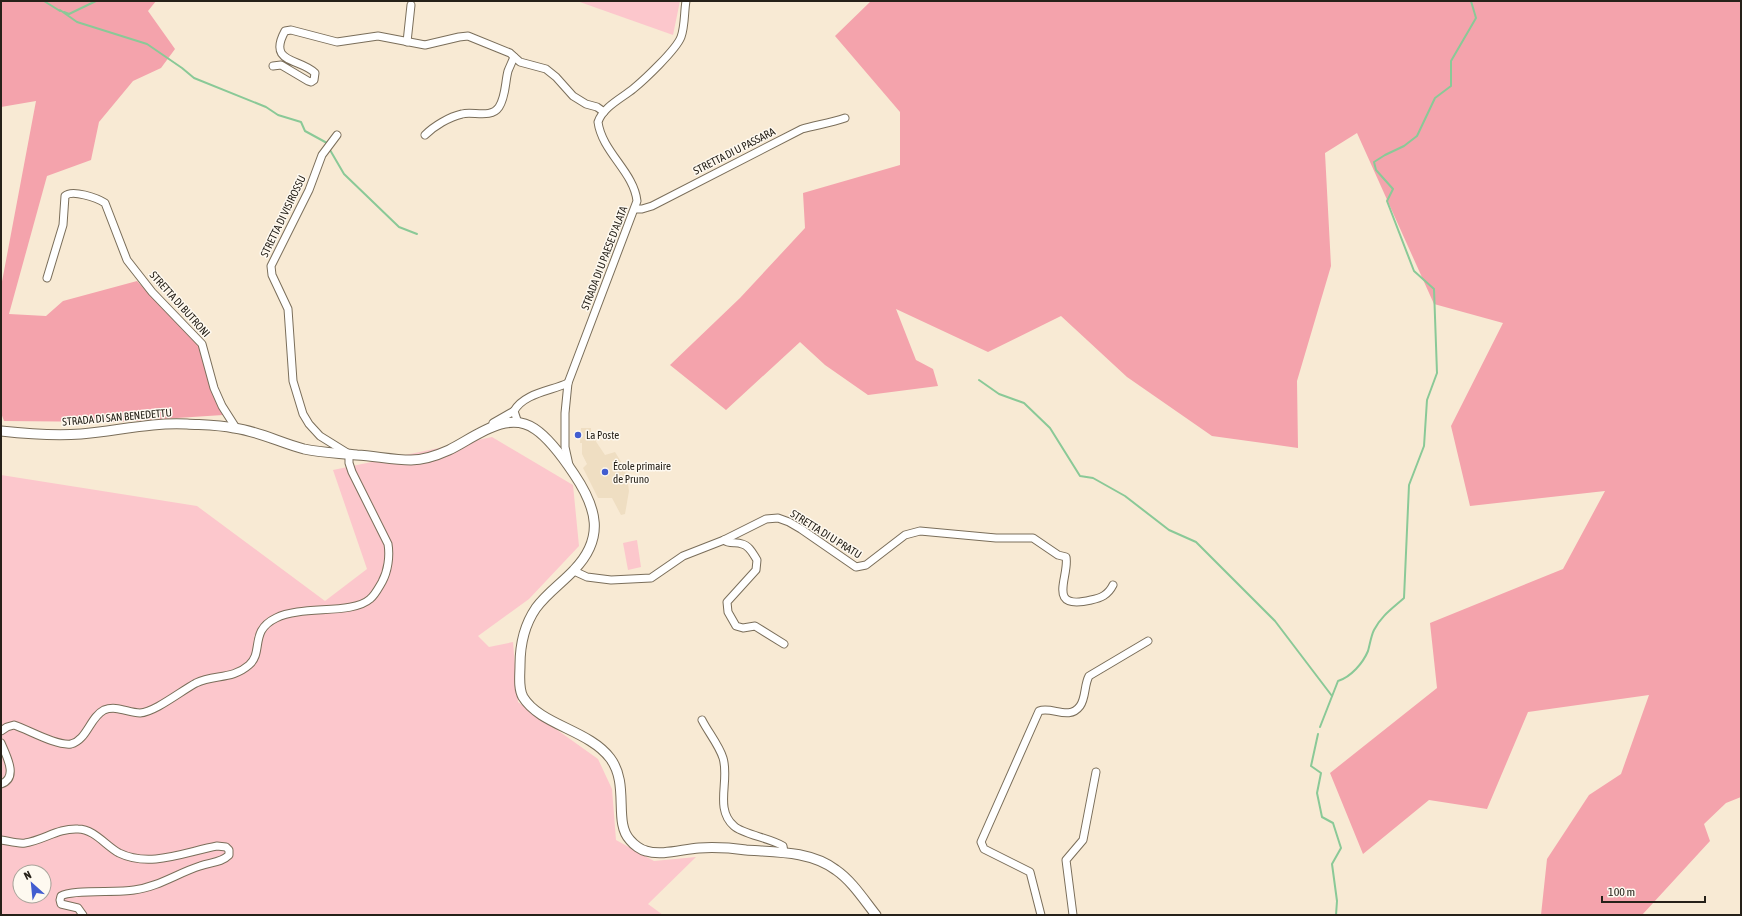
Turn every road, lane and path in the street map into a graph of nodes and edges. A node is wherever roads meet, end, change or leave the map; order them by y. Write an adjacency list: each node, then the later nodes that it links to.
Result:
1 (686, 1): 6 (street)
2 (411, 5): 3 (street)
3 (407, 42): 4 (street); 5 (street)
4 (514, 57): 6 (street); 9 (street)
5 (273, 66)
6 (604, 112): 10 (street, STRADA DI U PAESE D'ALATA)
7 (845, 118): 10 (street, STRETTA DI U PASSARA)
8 (337, 135): 18 (street, STRETTA DI VISIROSSU)
9 (425, 135)
10 (635, 209): 12 (street, STRADA DI U PAESE D'ALATA)
11 (47, 278): 15 (street, STRETTA DI BUTRONI)
12 (568, 383): 13 (street); 19 (street, STRADA DI U PAESE D'ALATA)
13 (514, 411): 14 (street); 16 (street)
14 (518, 423): 16 (street, STRADA DI SAN BENEDETTU); 19 (street, STRADA DI SAN BENEDETTU)
15 (236, 428): 17 (street, STRADA DI SAN BENEDETTU); 18 (street, STRADA DI SAN BENEDETTU)
16 (487, 430): 18 (street, STRADA DI SAN BENEDETTU)
17 (1, 431)
18 (349, 454): 26 (street)
19 (569, 468): 21 (street, STRADA DI SAN BENEDETTU)
20 (724, 540): 21 (street, STRETTA DI U PRATU); 22 (street, STRETTA DI U PRATU); 24 (street)
21 (574, 571): 31 (street, STRADA DI SAN BENEDETTU)
22 (1113, 585)
23 (1148, 641): 34 (street)
24 (784, 644)
25 (702, 720): 31 (street)
26 (1, 731)
27 (1, 743): 29 (street)
28 (1096, 772): 35 (street)
29 (1, 784)
30 (1, 840): 32 (street)
31 (784, 852): 33 (street, STRADA DI SAN BENEDETTU)
32 (83, 915)
33 (876, 915)
34 (1041, 915)
35 (1073, 915)

